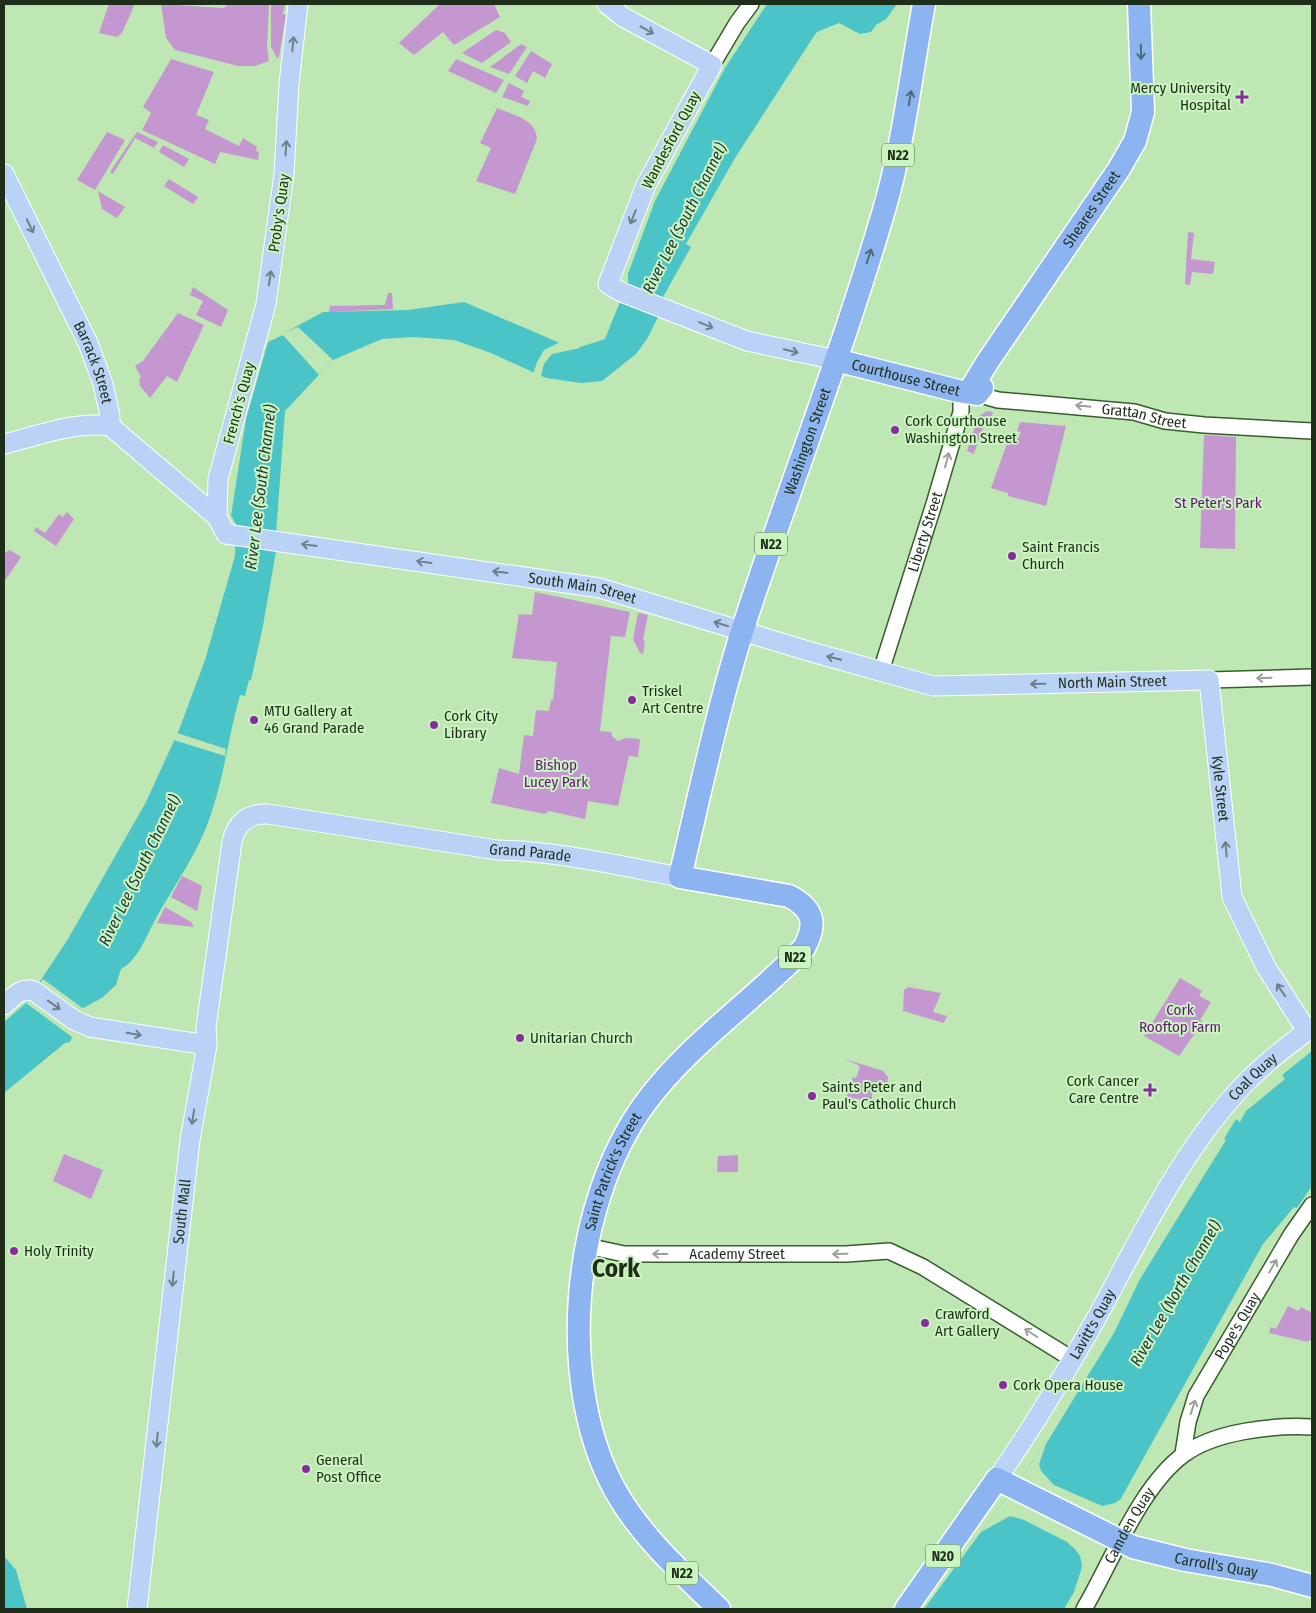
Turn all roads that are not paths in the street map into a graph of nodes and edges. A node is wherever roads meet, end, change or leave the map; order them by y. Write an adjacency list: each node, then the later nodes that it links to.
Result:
1 (298, 4): 8 (main road, Proby's Quay, one-way to 1)
2 (607, 4): 6 (main road, one-way to 6)
3 (751, 4): 6 (street, Wandesford Quay)
4 (924, 4): 9 (highway, Washington Street / N22, one-way to 4)
5 (1139, 4): 10 (highway, Sheares Street, one-way to 10)
6 (712, 65): 9 (main road, Wandesford Quay, one-way to 9)
7 (4, 174): 11 (main road, Barrack Street, one-way to 11)
8 (260, 326): 14 (main road, French's Quay)
9 (836, 360): 10 (highway, Courthouse Street); 18 (highway, Washington Street / N22)
10 (969, 392): 12 (street, Grattan Street, one-way to 10); 19 (street, Liberty Street, one-way to 10)
11 (110, 426): 13 (main road); 15 (main road)
12 (1312, 431)
13 (4, 444)
14 (218, 479): 15 (main road); 16 (main road, French's Quay)
15 (186, 488): 16 (main road)
16 (217, 517): 17 (main road, French's Quay)
17 (230, 535): 18 (main road, South Main Street, one-way to 17)
18 (742, 631): 19 (main road, South Main Street, one-way to 18); 23 (highway, Washington Street / N22)
19 (881, 671): 21 (main road, North Main Street, one-way to 19)
20 (1312, 677): 21 (street, North Main Street, one-way to 21)
21 (1210, 680): 26 (main road, Kyle Street, one-way to 21)
22 (246, 818): 23 (main road, Grand Parade); 27 (main road, South Mall)
23 (680, 877): 24 (highway, Grand Parade / N22)
24 (809, 910): 32 (highway, Saint Patrick's Street / N22)
25 (4, 1005): 28 (main road, one-way to 28)
26 (1310, 1029): 30 (main road, Coal Quay)
27 (207, 1036): 28 (main road); 29 (main road, South Mall)
28 (178, 1040): 29 (main road)
29 (201, 1069): 40 (main road, South Mall, one-way to 40)
30 (1205, 1131): 33 (main road, Lavitt's Quay)
31 (1312, 1205): 35 (street, Pope's Quay, one-way to 31)
32 (587, 1246): 33 (street, Academy Street, one-way to 32); 41 (highway, Saint Patrick's Street / N22)
33 (1072, 1359): 36 (main road, Lavitt's Quay)
34 (1312, 1427): 35 (street, Camden Quay)
35 (1183, 1454): 37 (street, Camden Quay)
36 (1006, 1482): 37 (highway, Carroll's Quay); 42 (highway, Lavitt's Quay / N20)
37 (1112, 1537): 38 (highway, Carroll's Quay); 39 (street, Camden Quay)
38 (1312, 1586)
39 (1086, 1607)
40 (137, 1609)
41 (719, 1609)
42 (906, 1609)

